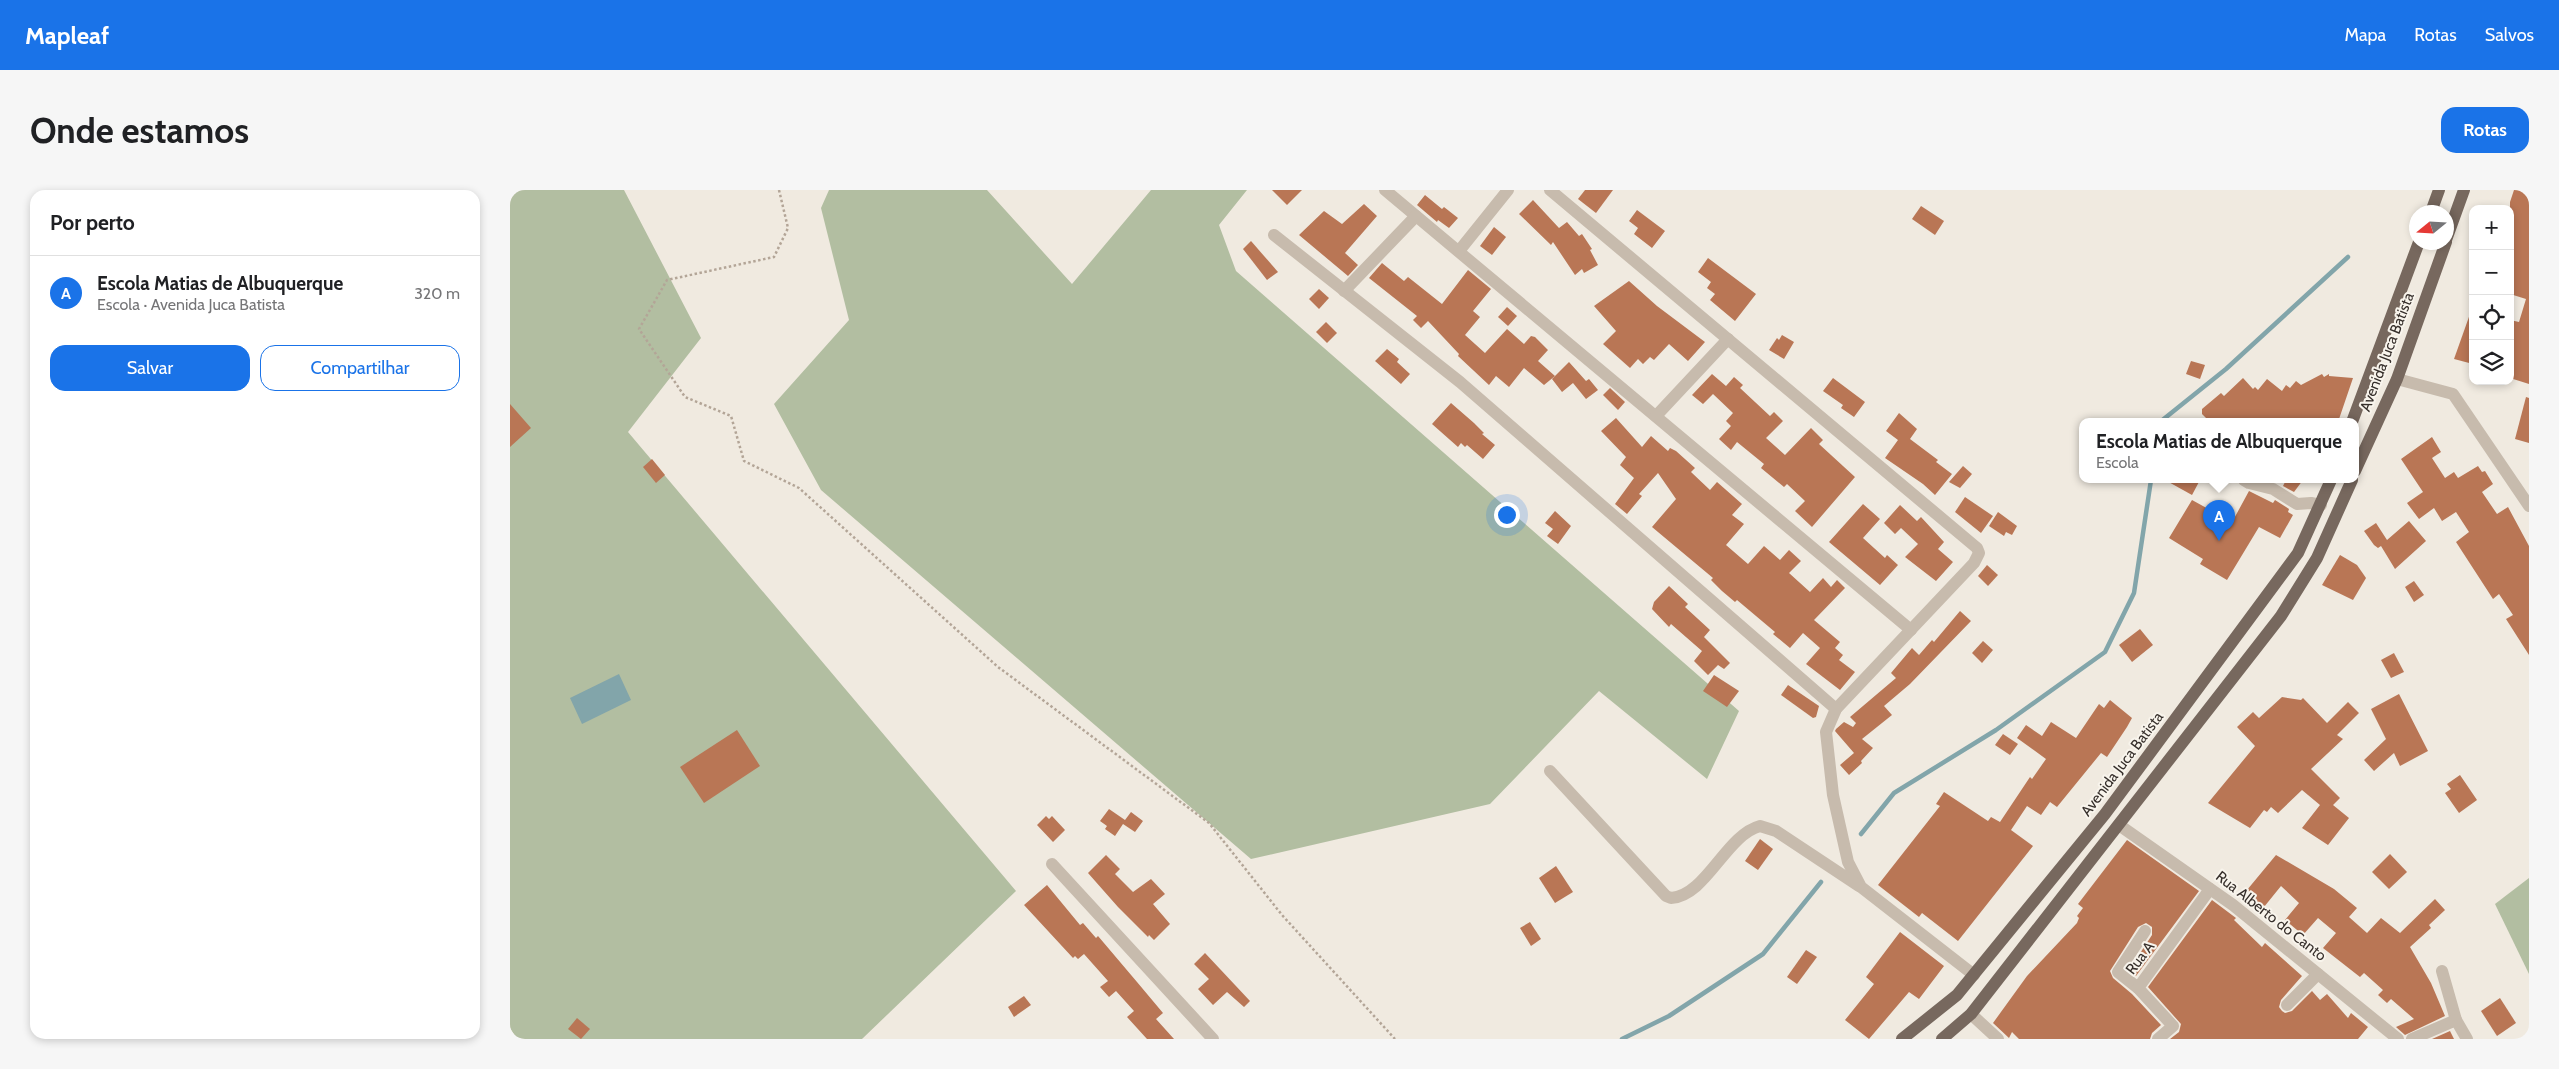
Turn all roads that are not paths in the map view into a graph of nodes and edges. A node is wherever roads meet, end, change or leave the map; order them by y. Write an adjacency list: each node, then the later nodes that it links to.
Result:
1 (1385, 190): 7 (street)
2 (1508, 190): 12 (street)
3 (1550, 190): 14 (street)
4 (2439, 190): 6 (main road)
5 (2464, 190): 8 (main road, Avenida Juca Batista)
6 (2434, 205)
7 (1416, 216): 12 (street); 13 (street)
8 (2454, 218)
9 (1274, 235): 13 (street)
10 (2416, 250): 17 (main road, Avenida Juca Batista)
11 (2443, 250): 15 (main road, Avenida Juca Batista)
12 (1459, 251): 16 (street)
13 (1344, 291): 25 (street)
14 (1728, 339): 16 (street); 24 (street)
15 (2397, 379): 18 (main road, Avenida Juca Batista); 23 (street)
16 (1656, 416): 24 (street)
17 (2353, 418)
18 (2359, 463)
19 (2248, 483): 22 (street)
20 (2330, 483): 22 (main road, Avenida Juca Batista)
21 (2351, 483): 27 (main road)
22 (2321, 506): 34 (main road, Avenida Juca Batista)
23 (2529, 506)
24 (1911, 630): 25 (street)
25 (1836, 709): 29 (street)
26 (1550, 771): 29 (street)
27 (2119, 825): 30 (street, Rua Alberto do Canto); 37 (main road)
28 (1052, 864): 39 (street)
29 (1861, 887): 34 (street)
30 (2210, 888): 33 (street, Rua Alberto do Canto); 35 (street, Rua A)
31 (2145, 931): 35 (street)
32 (2442, 971): 38 (street)
33 (2318, 974): 36 (street); 44 (street, Rua Alberto do Canto)
34 (1974, 975): 40 (main road, Avenida Juca Batista)
35 (2138, 988): 43 (street, Rua A)
36 (2287, 1005)
37 (1971, 1014): 41 (main road); 42 (street)
38 (2456, 1020): 45 (street); 46 (street)
39 (1213, 1039)
40 (1902, 1039)
41 (1942, 1039)
42 (1998, 1039)
43 (2158, 1039)
44 (2398, 1039)
45 (2412, 1039)
46 (2467, 1039)

